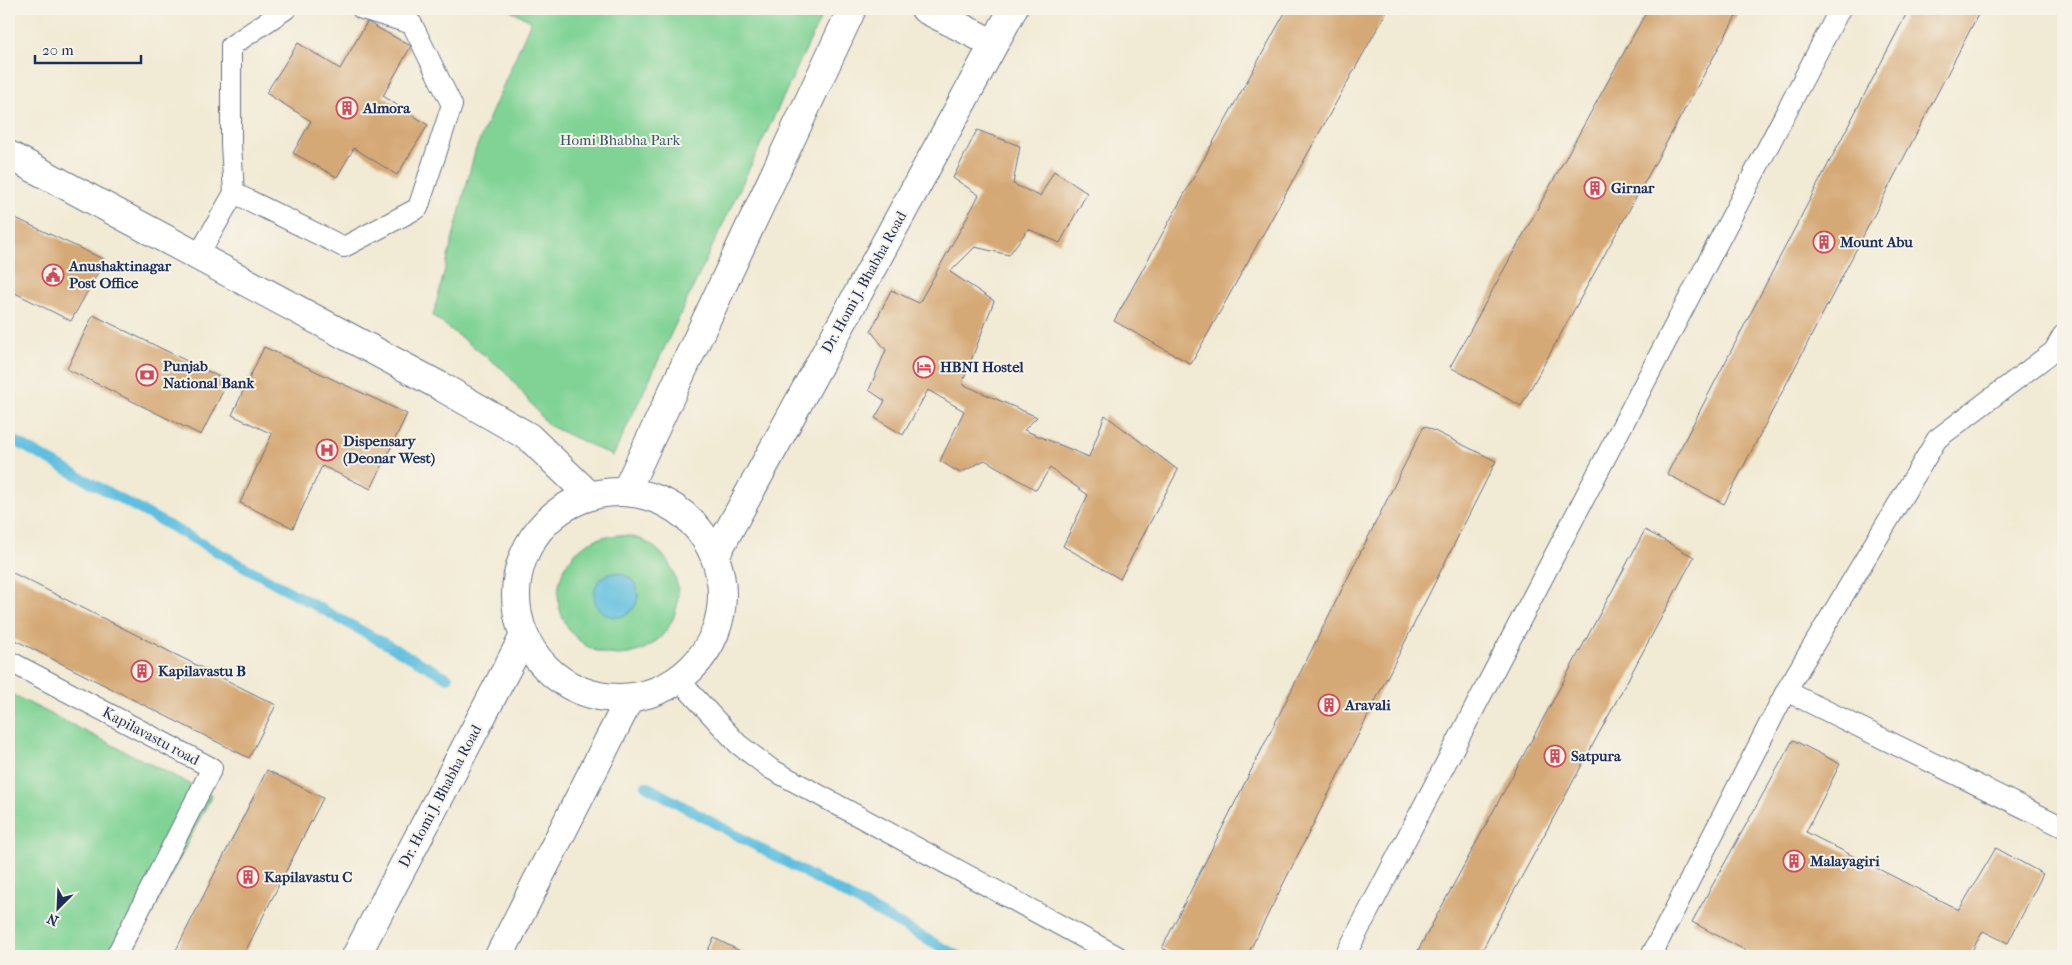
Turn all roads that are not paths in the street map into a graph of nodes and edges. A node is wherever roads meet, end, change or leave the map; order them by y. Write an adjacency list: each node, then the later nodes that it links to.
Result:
1 (286, 9): 9 (lane)
2 (362, 9): 9 (lane)
3 (852, 9): 12 (street)
4 (925, 9): 7 (street)
5 (1013, 9): 7 (street, Dr. Homi J. Bhabha Road)
6 (1840, 9): 25 (lane)
7 (994, 44): 14 (street, Dr. Homi J. Bhabha Road)
8 (9, 155): 10 (street)
9 (234, 193): 10 (lane)
10 (198, 256): 13 (street)
11 (2063, 335): 18 (lane)
12 (626, 491): 13 (street); 14 (street)
13 (588, 495): 15 (street)
14 (716, 554): 17 (street)
15 (524, 636): 19 (street); 22 (street, Dr. Homi J. Bhabha Road)
16 (9, 661): 21 (lane, Kapilavastu road)
17 (679, 680): 19 (street); 24 (lane)
18 (1786, 691): 20 (lane); 26 (lane)
19 (629, 700): 23 (street)
20 (2063, 827)
21 (116, 956)
22 (356, 956)
23 (499, 956)
24 (1117, 956)
25 (1346, 956)
26 (1651, 956)

